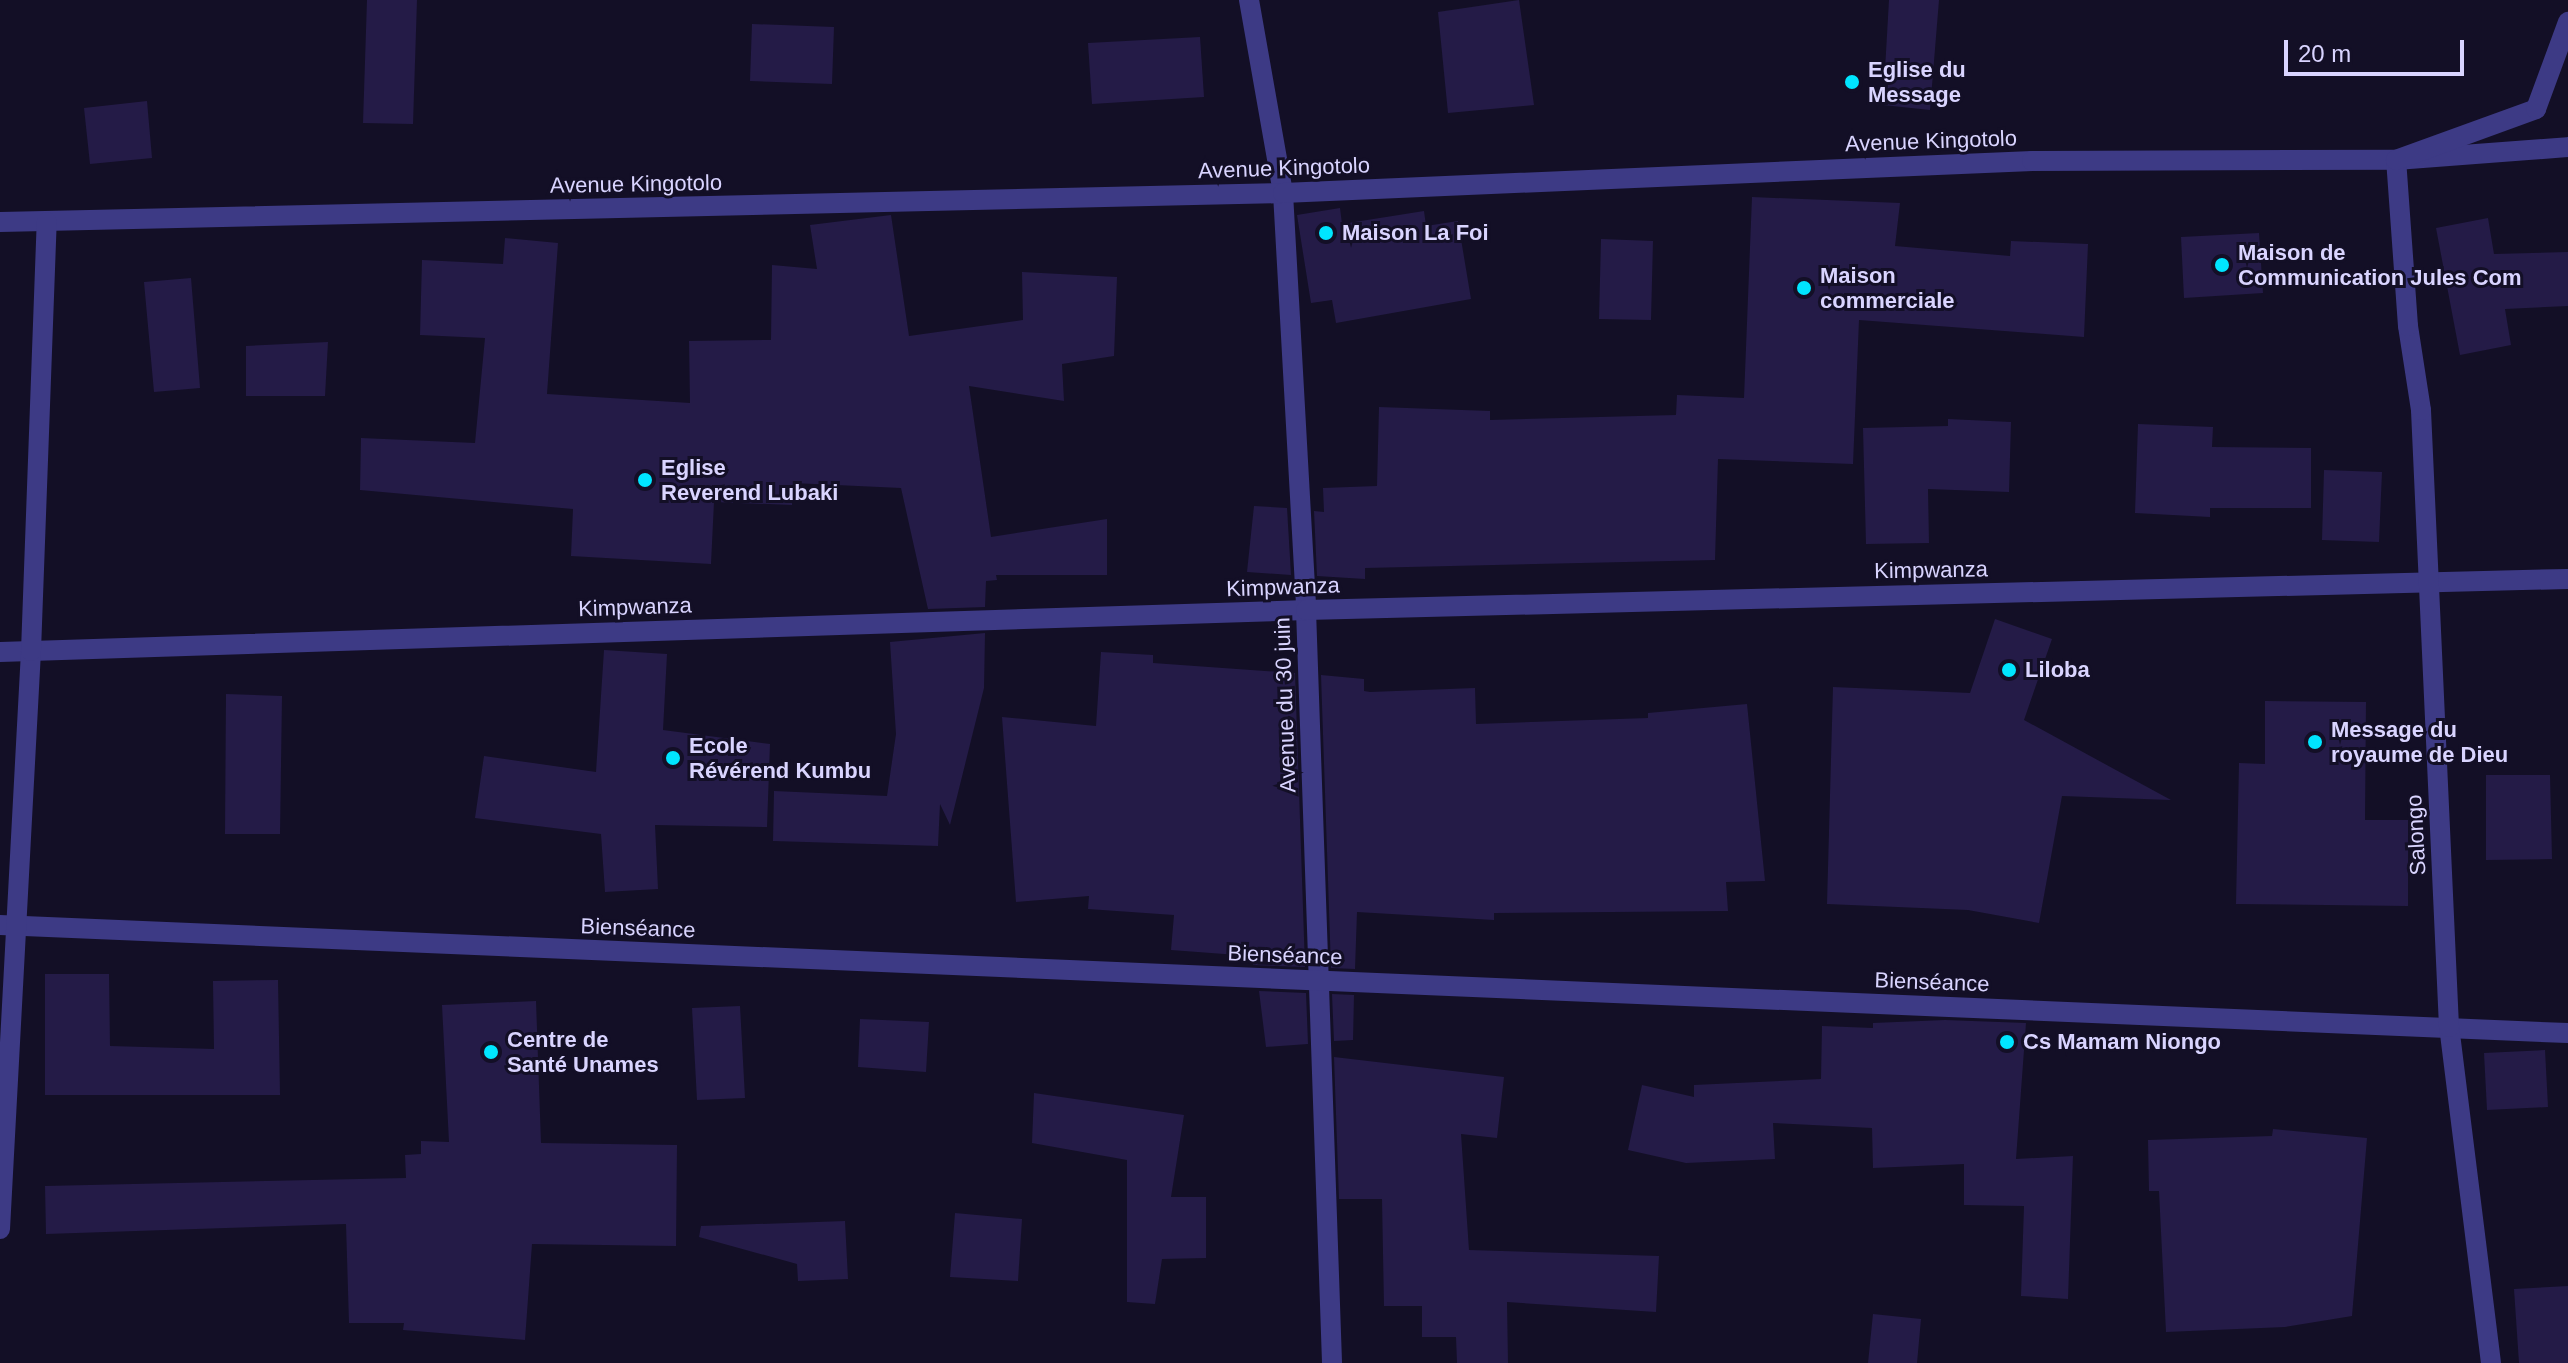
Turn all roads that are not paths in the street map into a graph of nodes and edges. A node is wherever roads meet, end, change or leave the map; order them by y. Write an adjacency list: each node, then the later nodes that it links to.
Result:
1 (1249, 0): 5 (street, Avenue du 30 juin)
2 (2568, 22): 4 (street)
3 (2568, 147): 4 (street, Avenue Kingotolo)
4 (2396, 160): 5 (street, Avenue Kingotolo); 9 (street, Salongo)
5 (1283, 193): 7 (street, Avenue Kingotolo); 10 (street, Avenue du 30 juin)
6 (0, 222): 7 (street, Avenue Kingotolo)
7 (47, 222): 11 (street)
8 (2568, 579): 9 (street, Kimpwanza)
9 (2429, 581): 10 (street, Kimpwanza); 15 (street, Salongo)
10 (1306, 610): 11 (street, Kimpwanza); 14 (street, Avenue du 30 juin)
11 (31, 651): 12 (street, Kimpwanza); 13 (street)
12 (0, 652)
13 (7, 926): 14 (street, Bienséance); 17 (street)
14 (1317, 981): 15 (street, Bienséance); 18 (street, Avenue du 30 juin)
15 (2449, 1027): 16 (street, Bienséance); 19 (street, Salongo)
16 (2568, 1033)
17 (0, 1229)
18 (1332, 1363)
19 (2491, 1363)

